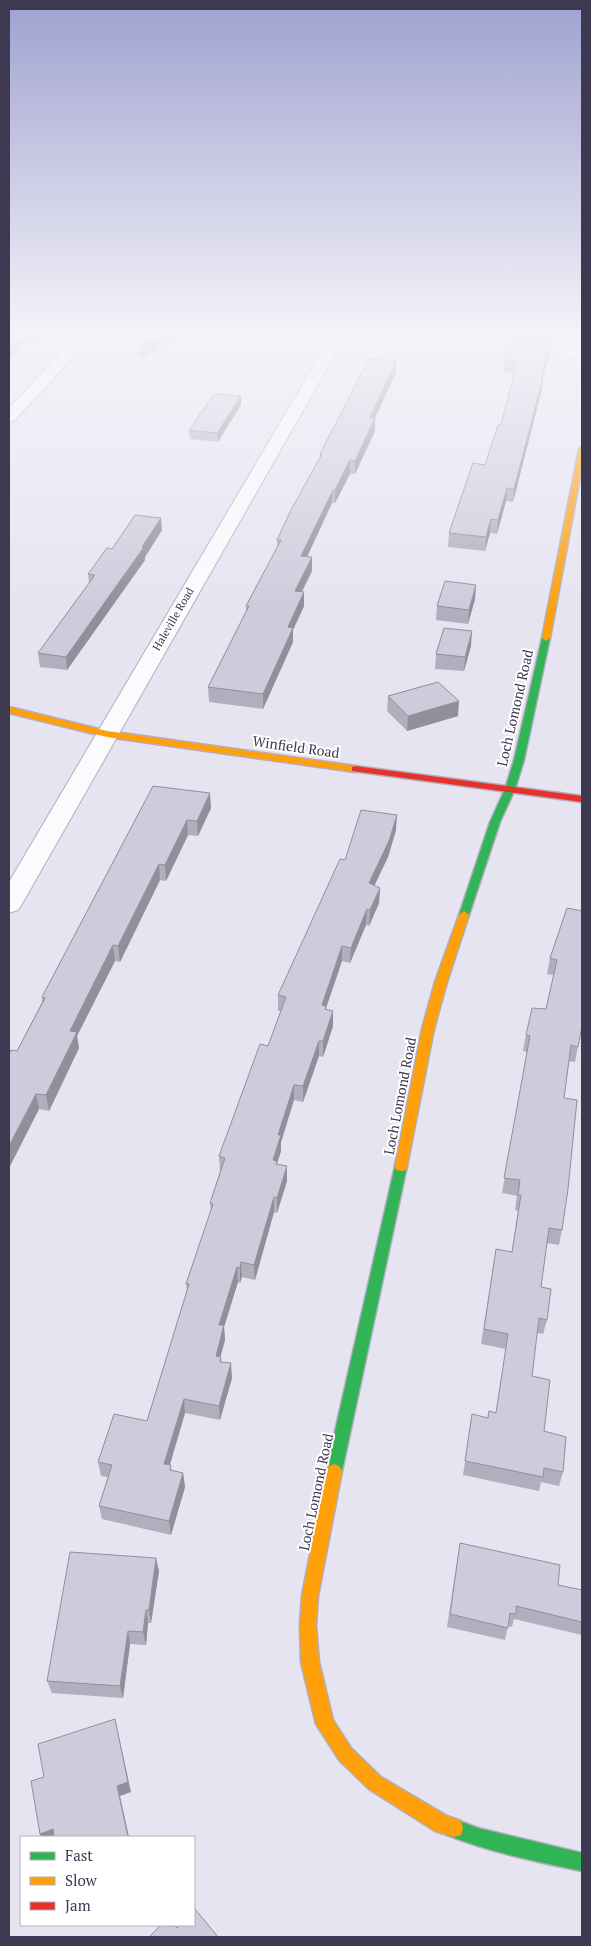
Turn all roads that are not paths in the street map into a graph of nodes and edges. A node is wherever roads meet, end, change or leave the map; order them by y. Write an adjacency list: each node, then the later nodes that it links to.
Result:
1 (286, 426): 4 (street, Haleville Road)
2 (582, 449): 5 (street, Loch Lomond Road)
3 (9, 710): 4 (street, Winfield Road)
4 (107, 734): 5 (street, Winfield Road); 7 (street, Haleville Road)
5 (510, 789): 6 (street, Winfield Road); 8 (street, Loch Lomond Road)
6 (582, 799)
7 (9, 904)
8 (582, 1862)

